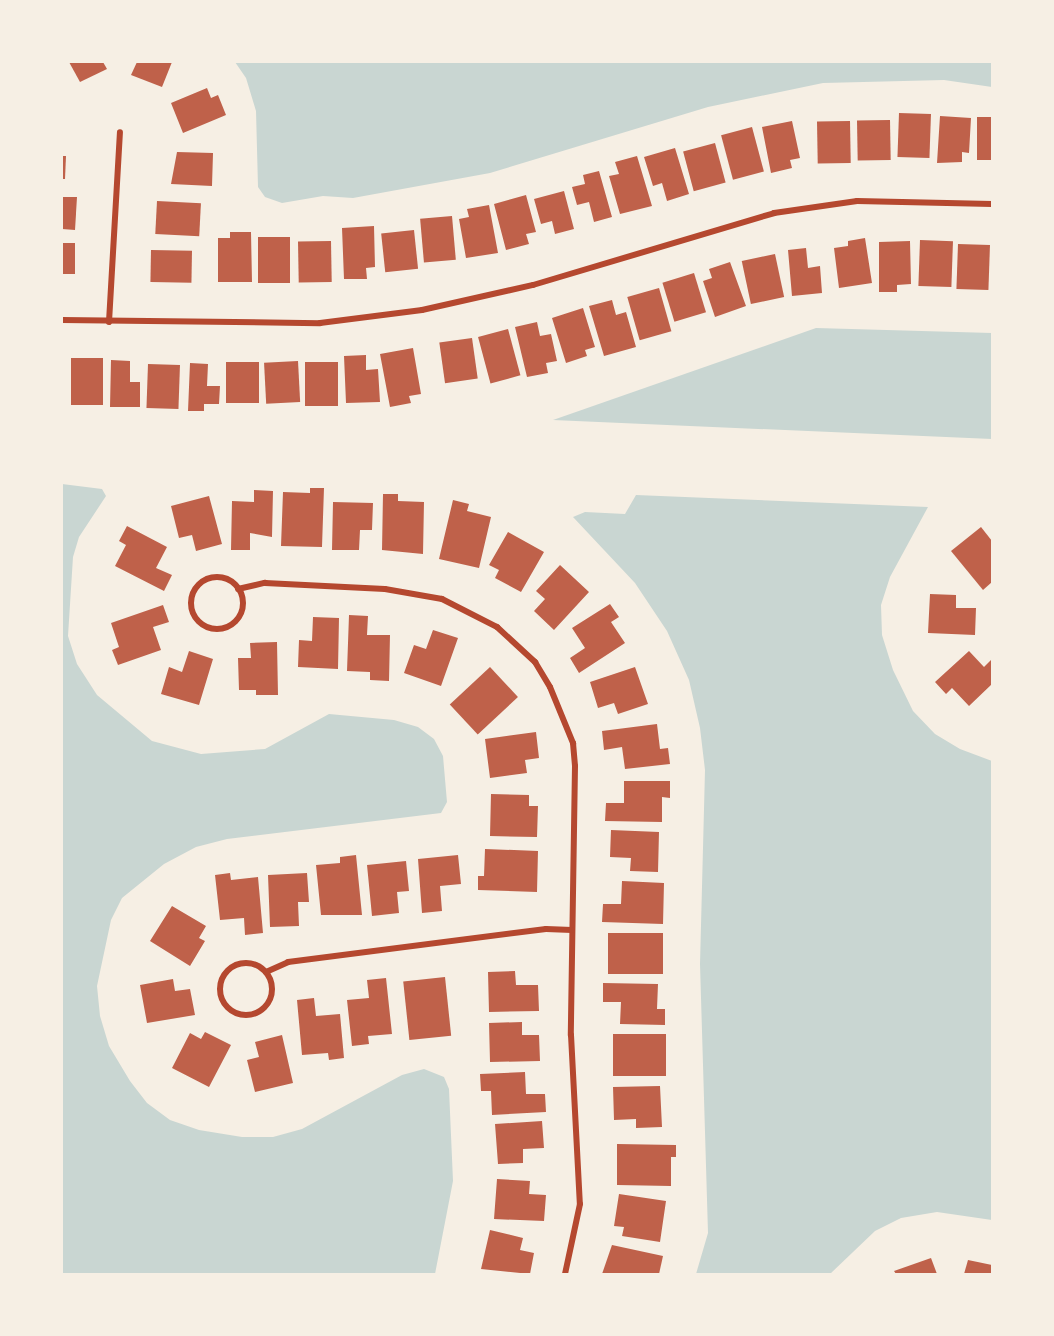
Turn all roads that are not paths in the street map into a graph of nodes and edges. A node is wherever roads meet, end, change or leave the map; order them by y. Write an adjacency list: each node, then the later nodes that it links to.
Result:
1 (120, 132): 4 (street)
2 (993, 204): 4 (street)
3 (62, 320): 4 (street)
4 (109, 322)
5 (238, 589): 5 (street); 6 (street)
6 (572, 930): 7 (street); 8 (street)
7 (266, 972): 7 (street)
8 (565, 1275)

